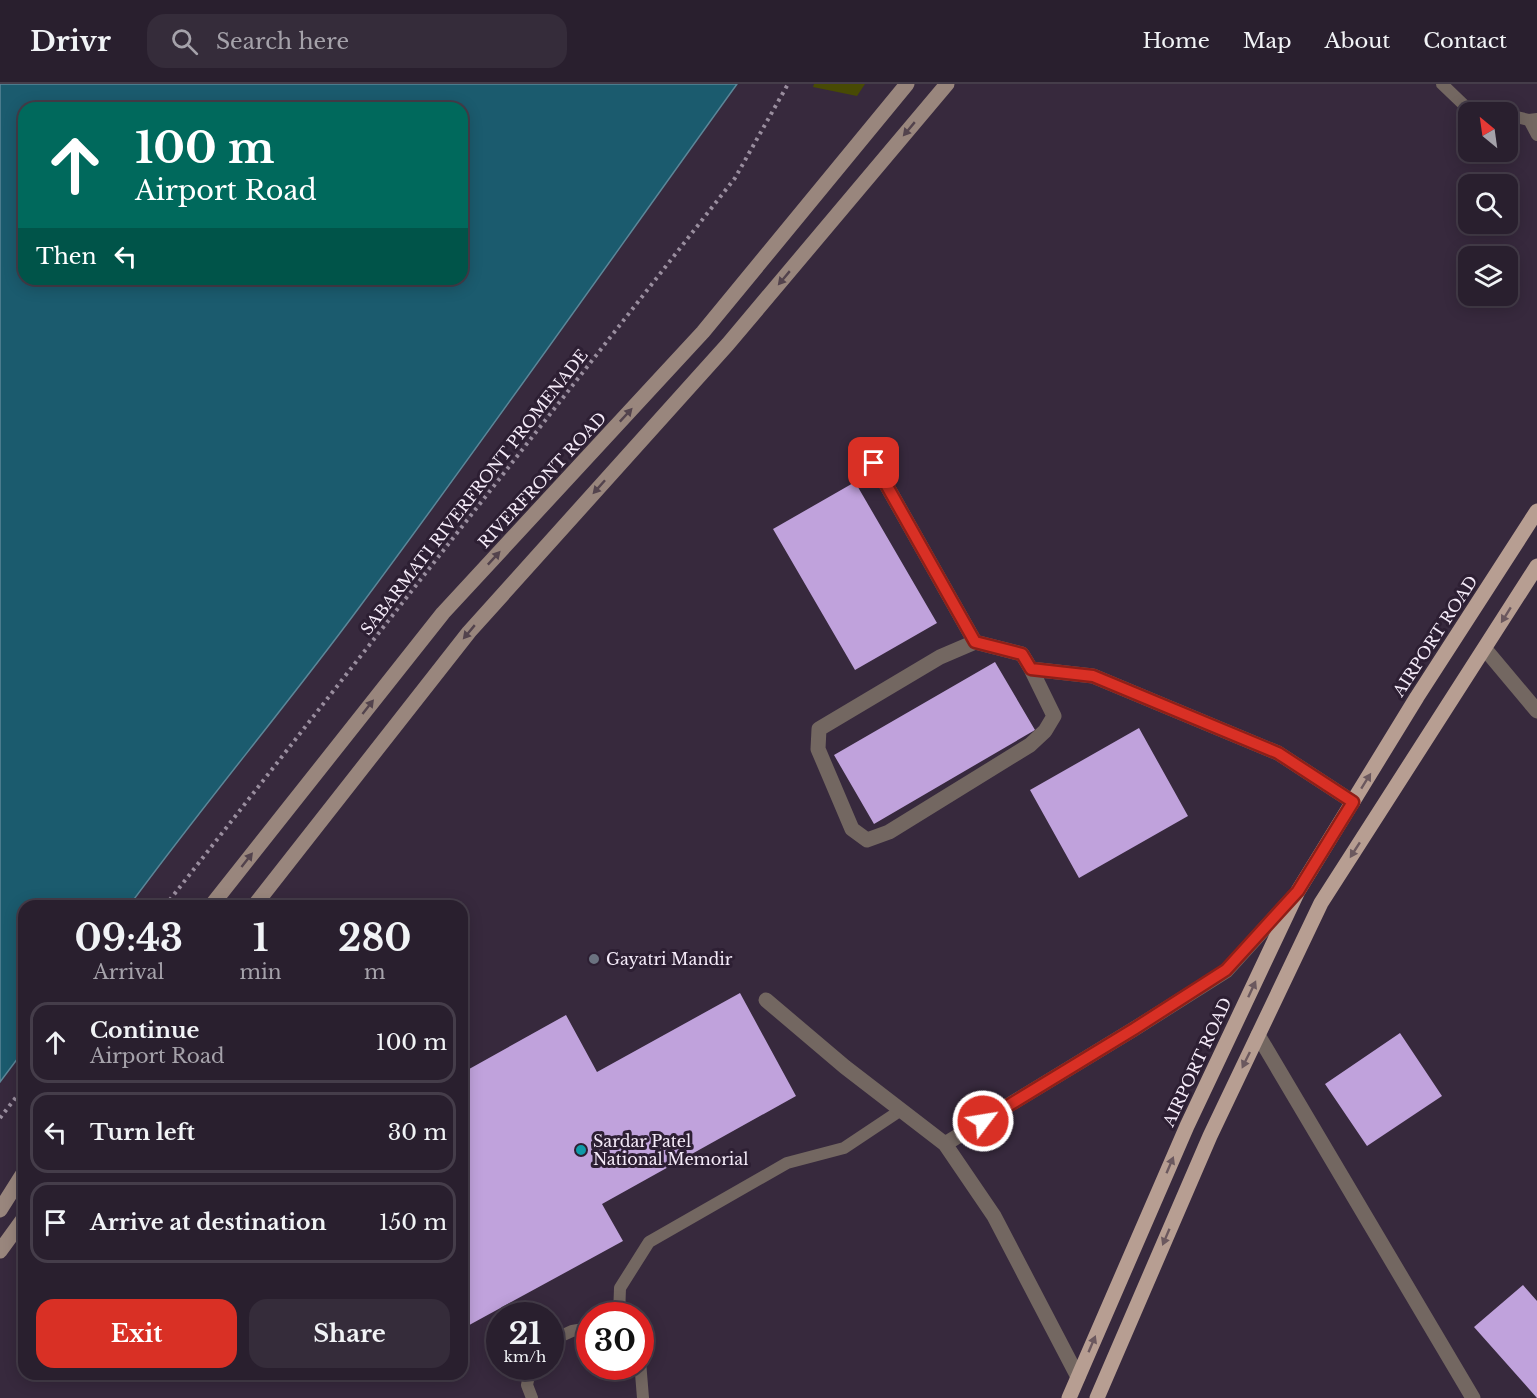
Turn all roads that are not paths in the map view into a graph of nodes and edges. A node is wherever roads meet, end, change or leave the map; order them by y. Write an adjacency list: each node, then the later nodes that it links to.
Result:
1 (907, 84): 17 (main road, RIVERFRONT ROAD, one-way to 1)
2 (946, 84): 18 (main road, one-way to 18)
3 (1442, 84): 4 (lane)
4 (1461, 102)
5 (1518, 117): 6 (lane)
6 (1533, 120): 7 (lane)
7 (1537, 135)
8 (874, 463): 11 (street)
9 (1537, 511): 15 (main road, AIRPORT ROAD, one-way to 9)
10 (1537, 566): 12 (main road, one-way to 12)
11 (975, 642): 13 (street); 13 (street)
12 (1485, 649): 14 (street); 20 (main road, one-way to 20)
13 (1031, 669): 15 (street)
14 (1537, 711)
15 (1353, 802): 16 (main road, AIRPORT ROAD)
16 (1298, 891): 22 (street); 28 (main road, AIRPORT ROAD, one-way to 16)
17 (216, 900)
18 (259, 900)
19 (766, 1000): 21 (street)
20 (1258, 1035): 34 (main road, one-way to 34); 35 (street)
21 (901, 1110): 22 (street); 27 (lane)
22 (945, 1144): 28 (street)
23 (18, 1182): 24 (main road)
24 (0, 1210)
25 (18, 1226): 26 (main road)
26 (0, 1251)
27 (620, 1302)
28 (1078, 1377): 33 (main road, AIRPORT ROAD)
29 (528, 1380): 31 (lane)
30 (642, 1380): 32 (lane)
31 (532, 1398)
32 (643, 1398)
33 (1069, 1398)
34 (1097, 1398)
35 (1473, 1398)

